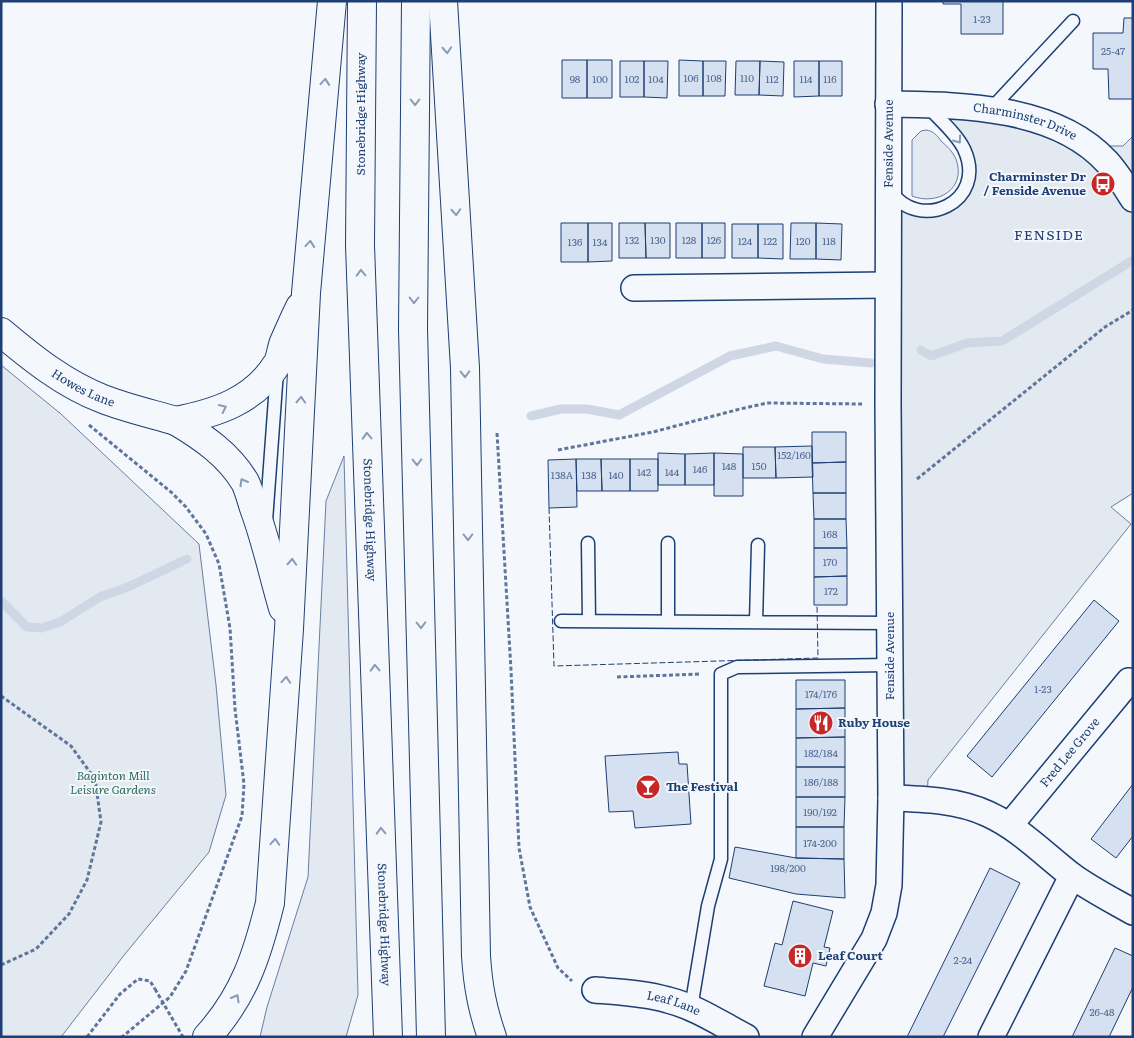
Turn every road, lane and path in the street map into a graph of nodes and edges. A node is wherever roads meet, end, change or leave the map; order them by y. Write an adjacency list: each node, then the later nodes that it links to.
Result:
1 (332, 1): 14 (main road, one-way to 1)
2 (362, 1): 50 (main road, Stonebridge Highway, one-way to 2)
3 (416, 1): 51 (main road, one-way to 51)
4 (443, 1): 52 (main road, one-way to 52)
5 (888, 1): 7 (street, Fenside Avenue)
6 (1072, 21): 9 (lane)
7 (888, 104): 8 (street, Charminster Drive); 10 (street, Fenside Avenue)
8 (925, 104): 9 (street, Charminster Drive); 10 (lane, one-way to 10)
9 (991, 109): 11 (street, Charminster Drive)
10 (888, 183): 12 (street, Fenside Avenue)
11 (1133, 199)
12 (888, 285): 13 (street); 18 (street, Fenside Avenue)
13 (634, 288)
14 (306, 293): 17 (main road); 33 (main road, one-way to 14)
15 (1133, 310): 23 (path)
16 (1, 332): 20 (main road, Howes Lane)
17 (278, 363): 20 (main road, one-way to 17); 24 (lane)
18 (888, 404): 22 (path); 23 (street, Fenside Avenue)
19 (82, 420): 47 (path)
20 (176, 421): 24 (main road, Howes Lane, one-way to 20)
21 (497, 432): 44 (path)
22 (558, 450)
23 (889, 502): 32 (street, Fenside Avenue)
24 (265, 536): 33 (main road, Howes Lane)
25 (588, 543): 29 (lane)
26 (668, 543): 30 (lane)
27 (758, 545): 31 (lane)
28 (561, 621): 29 (lane)
29 (589, 621): 30 (lane)
30 (668, 621): 31 (lane)
31 (756, 622): 32 (lane)
32 (890, 623): 34 (street, Fenside Avenue)
33 (289, 628): 49 (main road, one-way to 33)
34 (890, 664): 35 (lane); 39 (street, Fenside Avenue)
35 (721, 674): 36 (path); 45 (lane)
36 (617, 677)
37 (1129, 681): 40 (street, Fred Lee Grove)
38 (1, 696): 43 (path)
39 (891, 798): 40 (street); 54 (street, Fenside Avenue)
40 (1010, 825): 41 (street)
41 (1072, 876): 42 (street); 55 (street)
42 (1133, 912)
43 (1, 965)
44 (594, 990): 45 (street, Leaf Lane)
45 (690, 1008): 53 (street, Leaf Lane)
46 (87, 1037): 48 (path, bridge)
47 (122, 1037)
48 (183, 1037)
49 (207, 1037)
50 (388, 1037)
51 (431, 1037)
52 (492, 1037)
53 (746, 1037)
54 (815, 1037)
55 (991, 1037)

